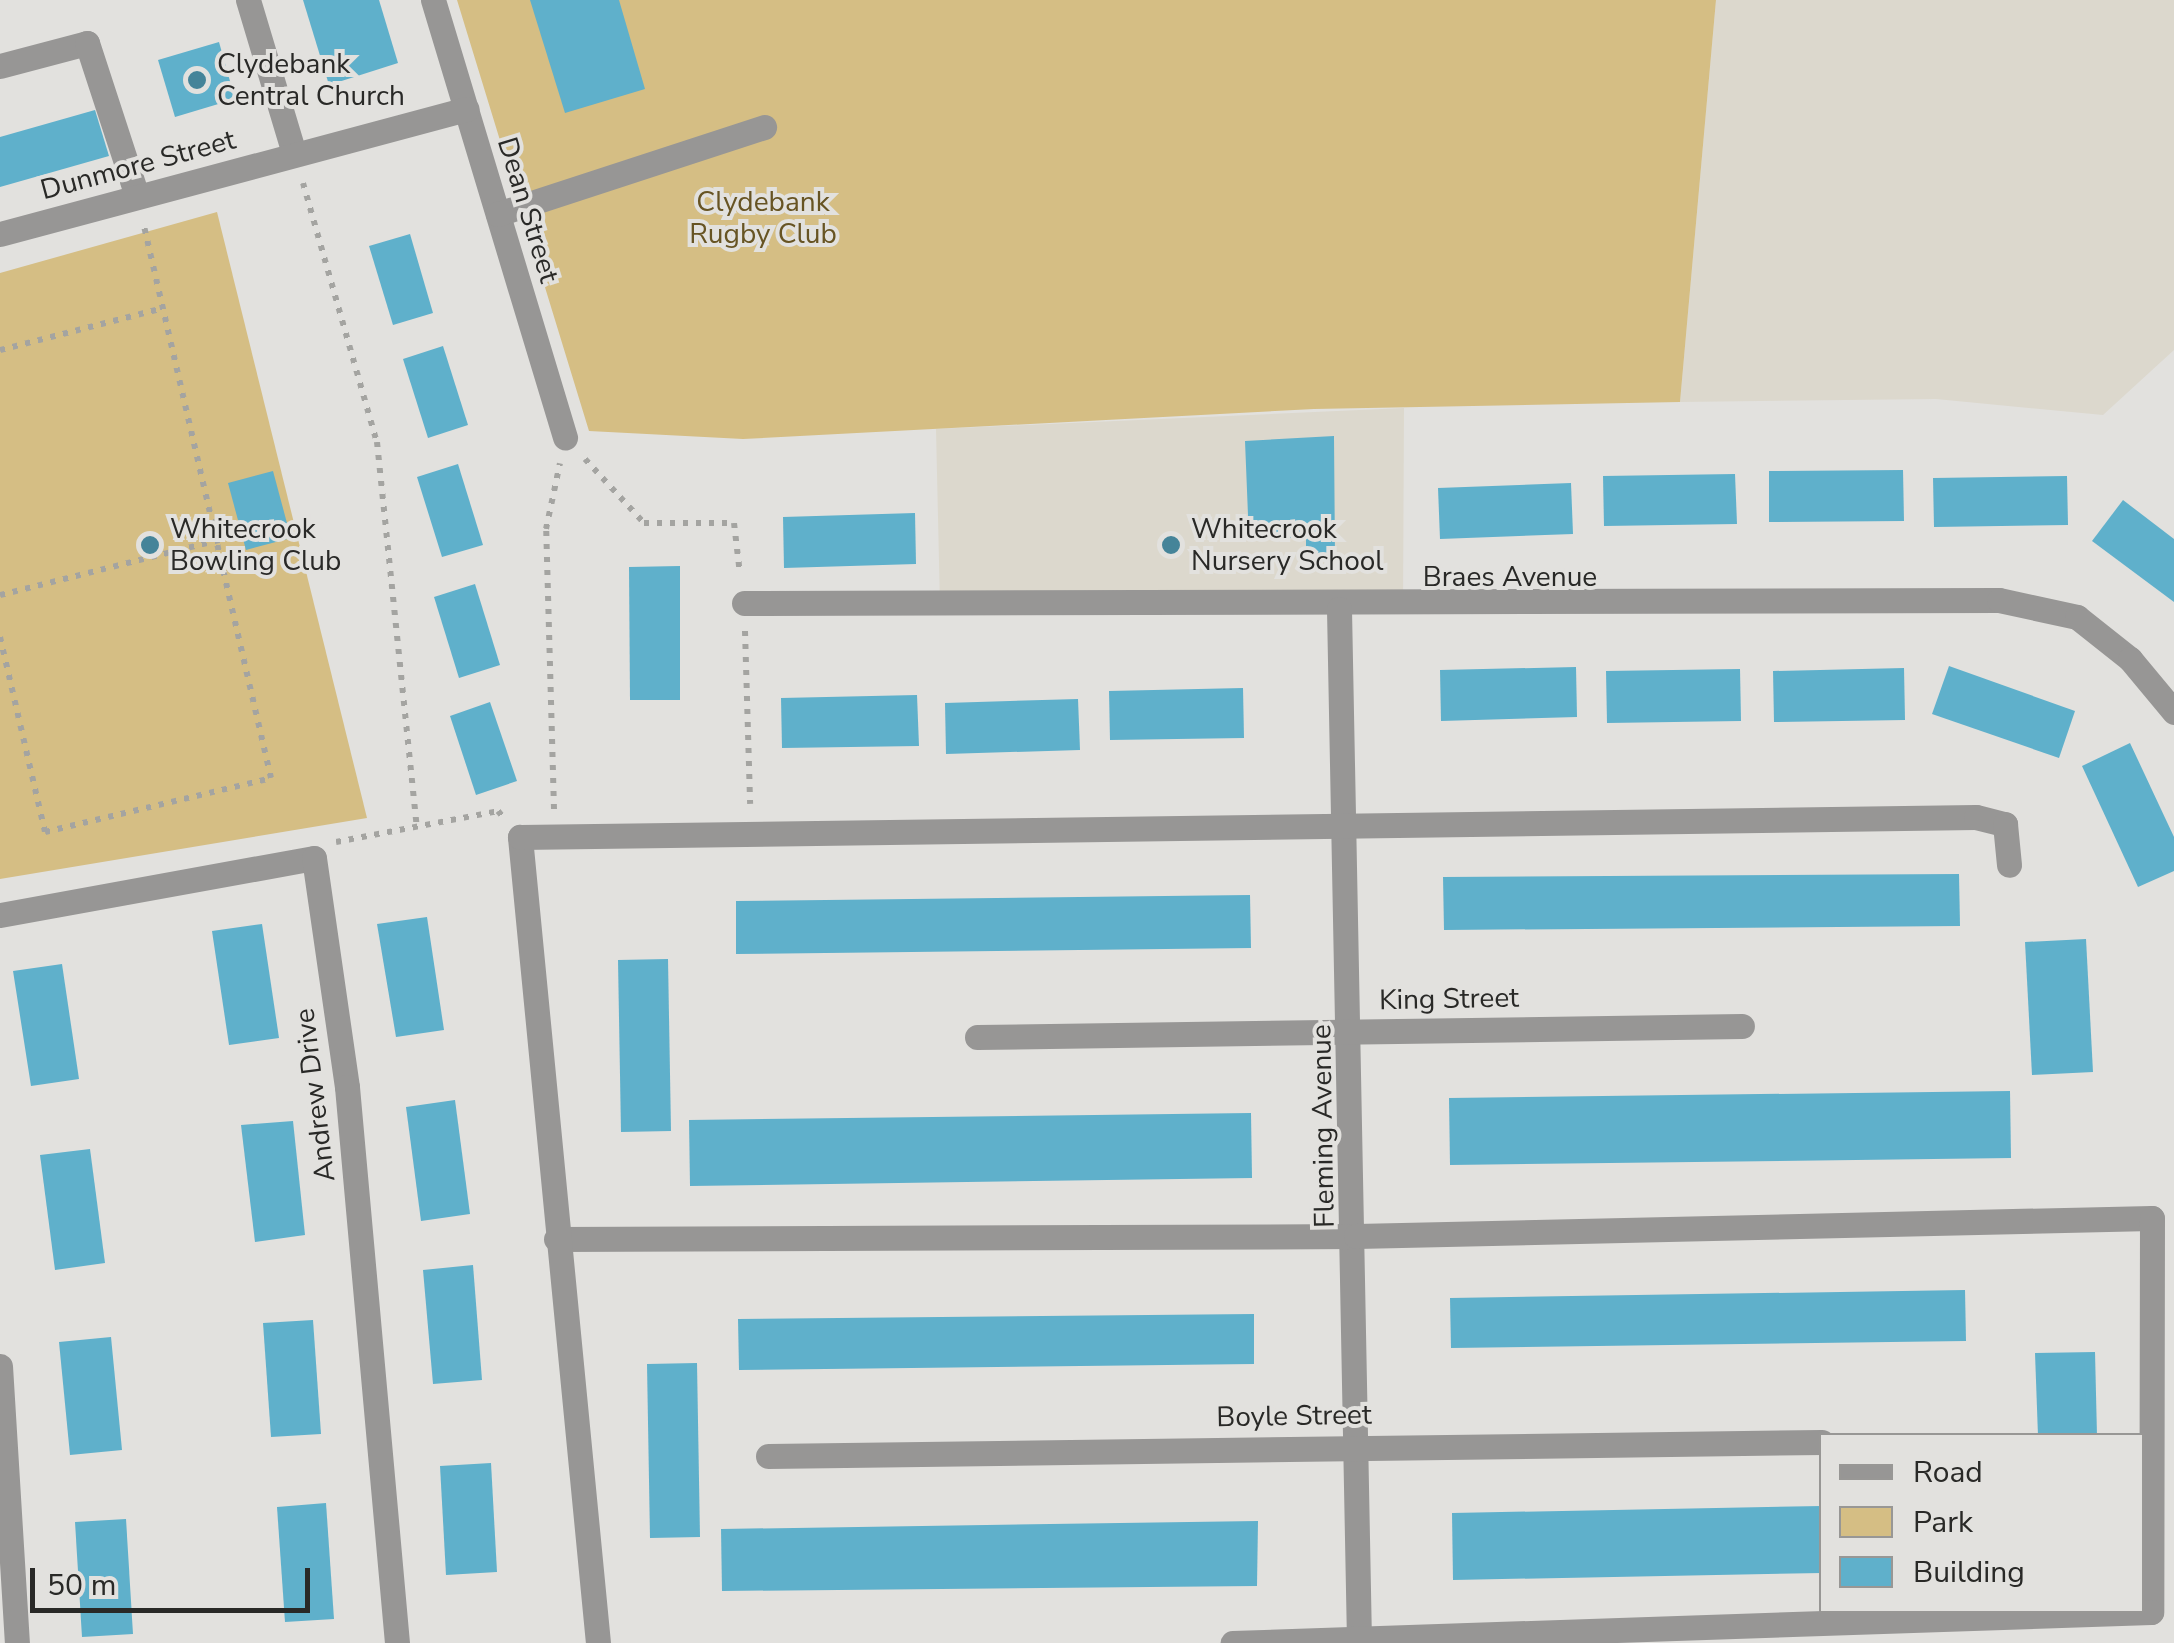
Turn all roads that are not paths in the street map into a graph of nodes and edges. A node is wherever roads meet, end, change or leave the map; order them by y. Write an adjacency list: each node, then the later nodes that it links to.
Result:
1 (248, 0): 6 (street)
2 (433, 0): 4 (street, Dean Street)
3 (0, 66): 7 (street)
4 (466, 109): 6 (street, Dunmore Street); 8 (street, Dean Street)
5 (764, 127): 8 (street)
6 (294, 153): 7 (street, Dunmore Street)
7 (137, 196): 9 (street, Dunmore Street)
8 (498, 214): 10 (street, Dean Street)
9 (0, 234)
10 (565, 437)
11 (744, 603): 12 (street, Braes Avenue)
12 (1340, 608): 13 (street, Braes Avenue); 14 (street, Fleming Avenue)
13 (2174, 712)
14 (1346, 820): 15 (street); 18 (street, Fleming Avenue); 21 (street)
15 (2010, 865)
16 (0, 915): 30 (street, Andrew Drive)
17 (1742, 1026): 18 (street, King Street)
18 (1351, 1030): 19 (street, King Street); 20 (street, Fleming Avenue)
19 (977, 1037)
20 (1356, 1236): 21 (street); 24 (street, Fleming Avenue); 26 (street)
21 (556, 1239): 31 (street)
22 (0, 1366): 29 (street)
23 (1819, 1442): 24 (street, Boyle Street)
24 (1359, 1445): 25 (street, Boyle Street); 28 (street, Fleming Avenue)
25 (768, 1456)
26 (2144, 1612)
27 (2124, 1613): 28 (street)
28 (1359, 1642): 32 (street)
29 (17, 1643)
30 (397, 1643)
31 (598, 1643)
32 (1234, 1643)

